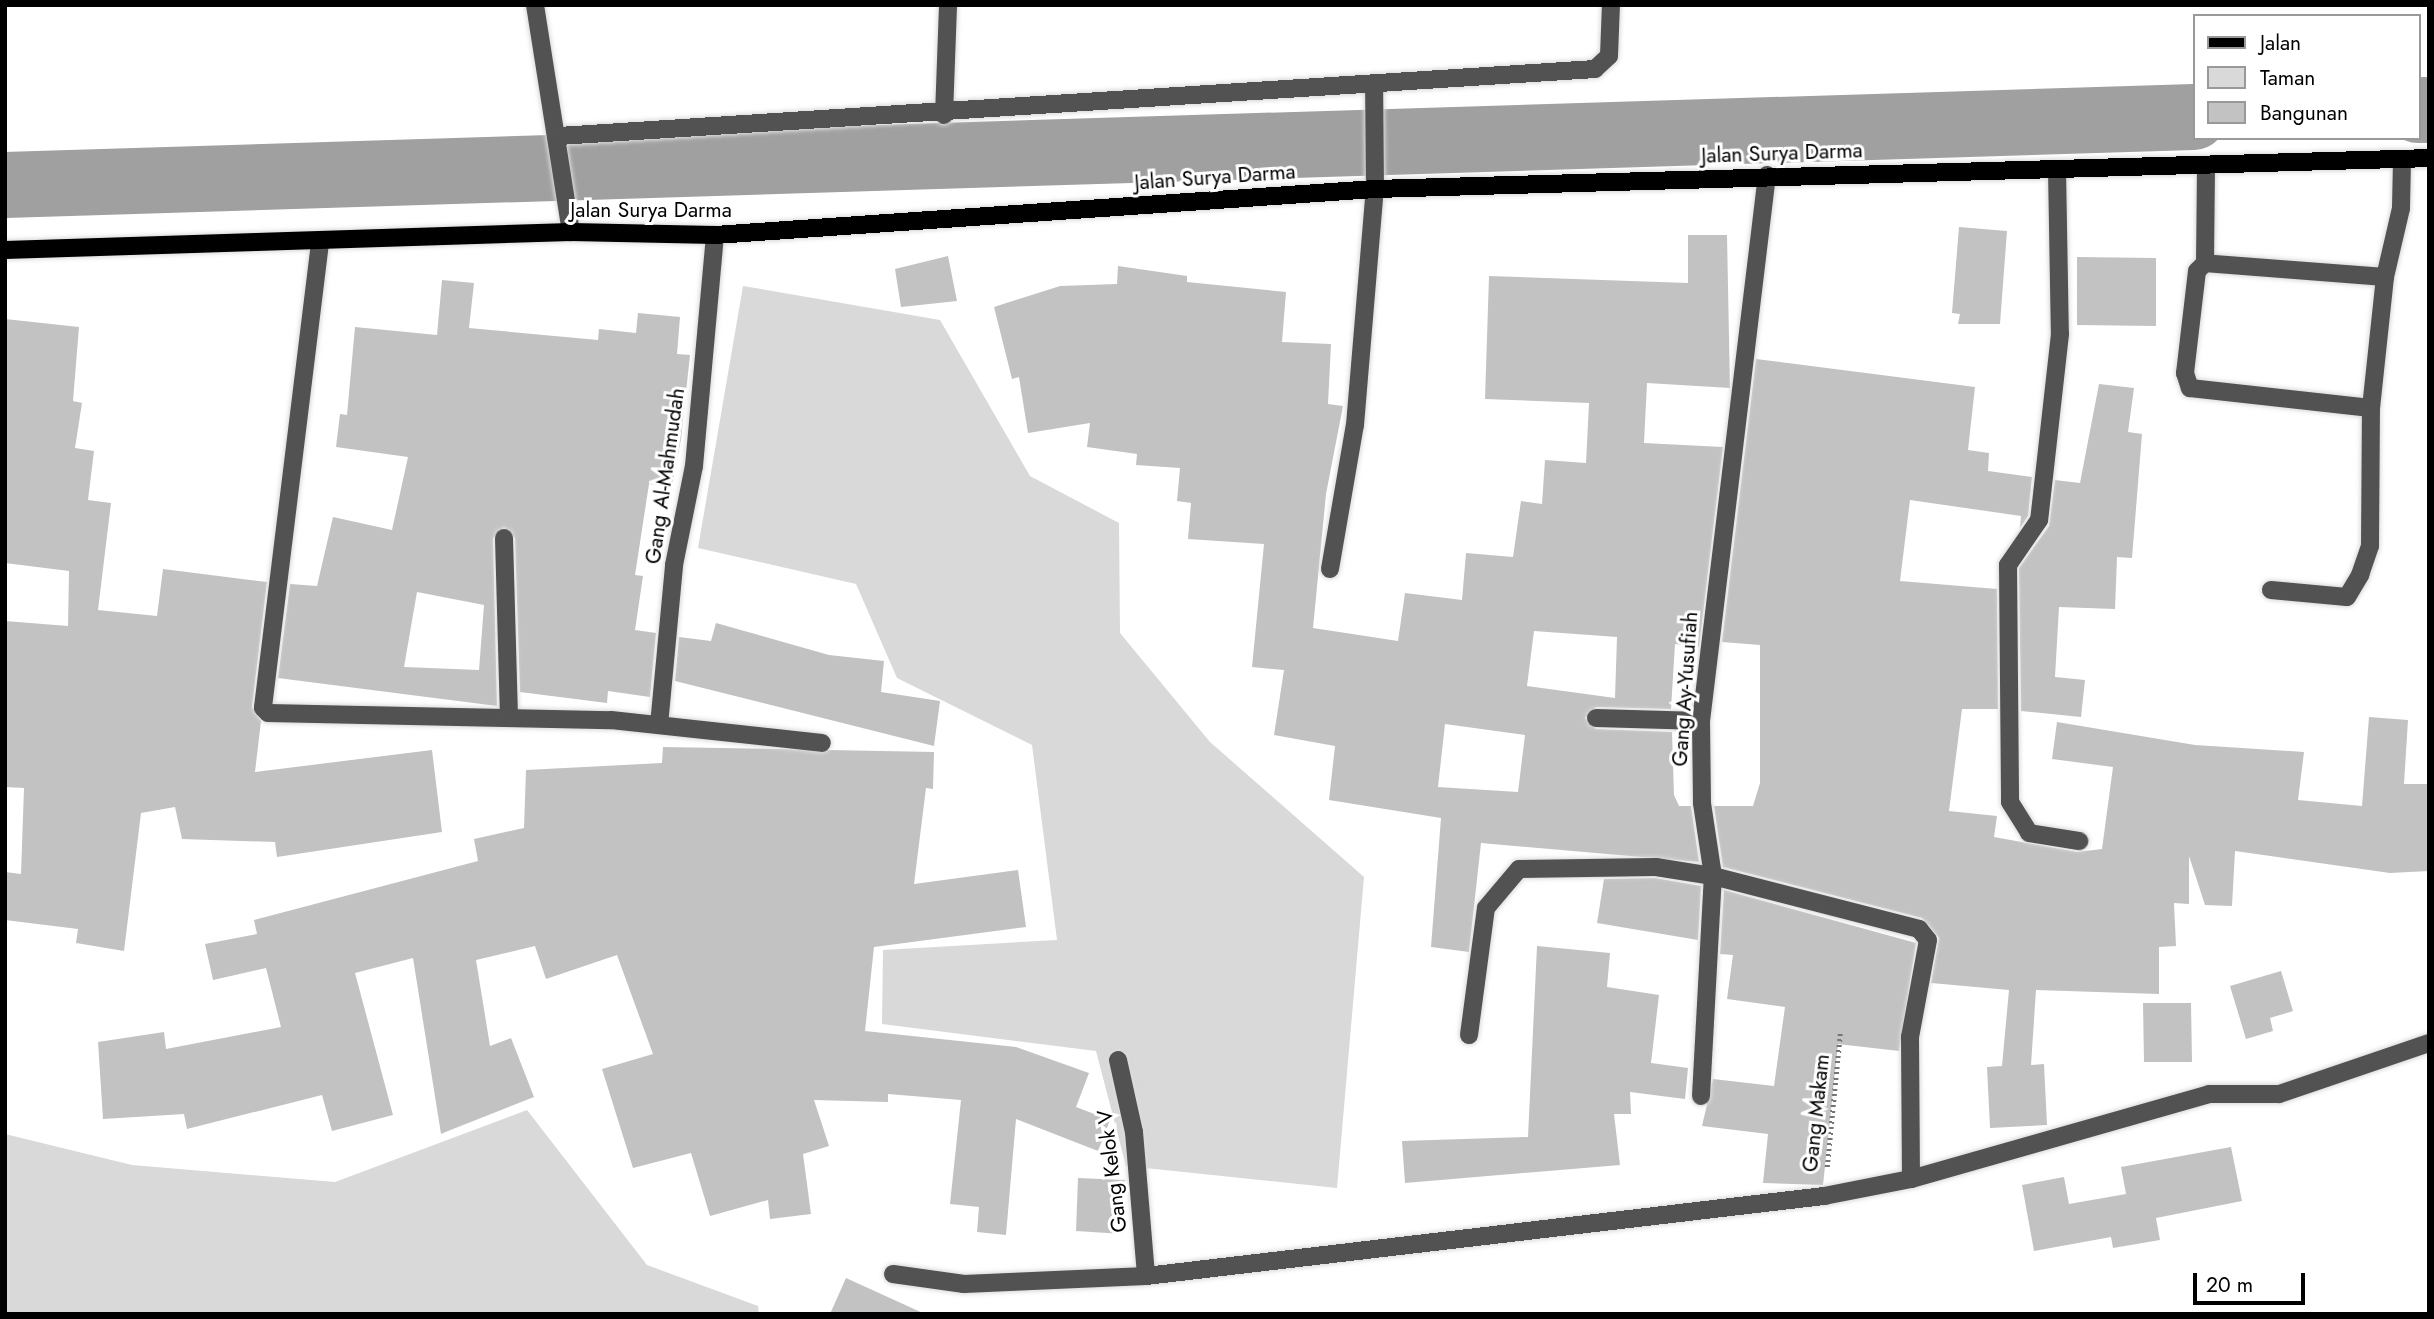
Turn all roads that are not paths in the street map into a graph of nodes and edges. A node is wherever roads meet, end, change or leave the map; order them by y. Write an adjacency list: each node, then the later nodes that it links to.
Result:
1 (535, 5): 6 (street)
2 (948, 5): 5 (street)
3 (1611, 5): 4 (street)
4 (1374, 84): 5 (street); 12 (street)
5 (944, 115): 6 (street)
6 (560, 141): 13 (street)
7 (2429, 158): 8 (main road, Jalan Surya Darma)
8 (2402, 160): 9 (main road, Jalan Surya Darma); 18 (street)
9 (2206, 165): 10 (main road, Jalan Surya Darma); 17 (street)
10 (2057, 169): 11 (main road, Jalan Surya Darma); 28 (street)
11 (1767, 175): 12 (main road, Jalan Surya Darma); 25 (street, Gang Ay-Yusufiah)
12 (1375, 189): 14 (main road, Jalan Surya Darma); 21 (street)
13 (571, 232): 14 (main road, Jalan Surya Darma); 15 (main road, Jalan Surya Darma)
14 (715, 235): 26 (street, Gang Al-Mahmudah)
15 (320, 243): 16 (main road, Jalan Surya Darma); 23 (street)
16 (5, 250)
17 (2205, 263): 18 (street); 19 (street)
18 (2385, 277): 19 (street)
19 (2371, 408): 22 (street)
20 (504, 538): 23 (street)
21 (1330, 569)
22 (2271, 590)
23 (509, 716): 26 (street)
24 (1596, 718): 25 (street)
25 (1701, 721): 29 (street, Gang Ay-Yusufiah)
26 (659, 725): 27 (street)
27 (822, 743)
28 (2079, 841)
29 (1713, 876): 30 (street); 33 (street, Gang Ay-Yusufiah); 34 (street)
30 (1469, 1035)
31 (2429, 1043): 34 (street)
32 (1118, 1060): 36 (street, Gang Kelok V)
33 (1701, 1096)
34 (1911, 1179): 36 (street)
35 (893, 1274): 36 (street)
36 (1146, 1276)

